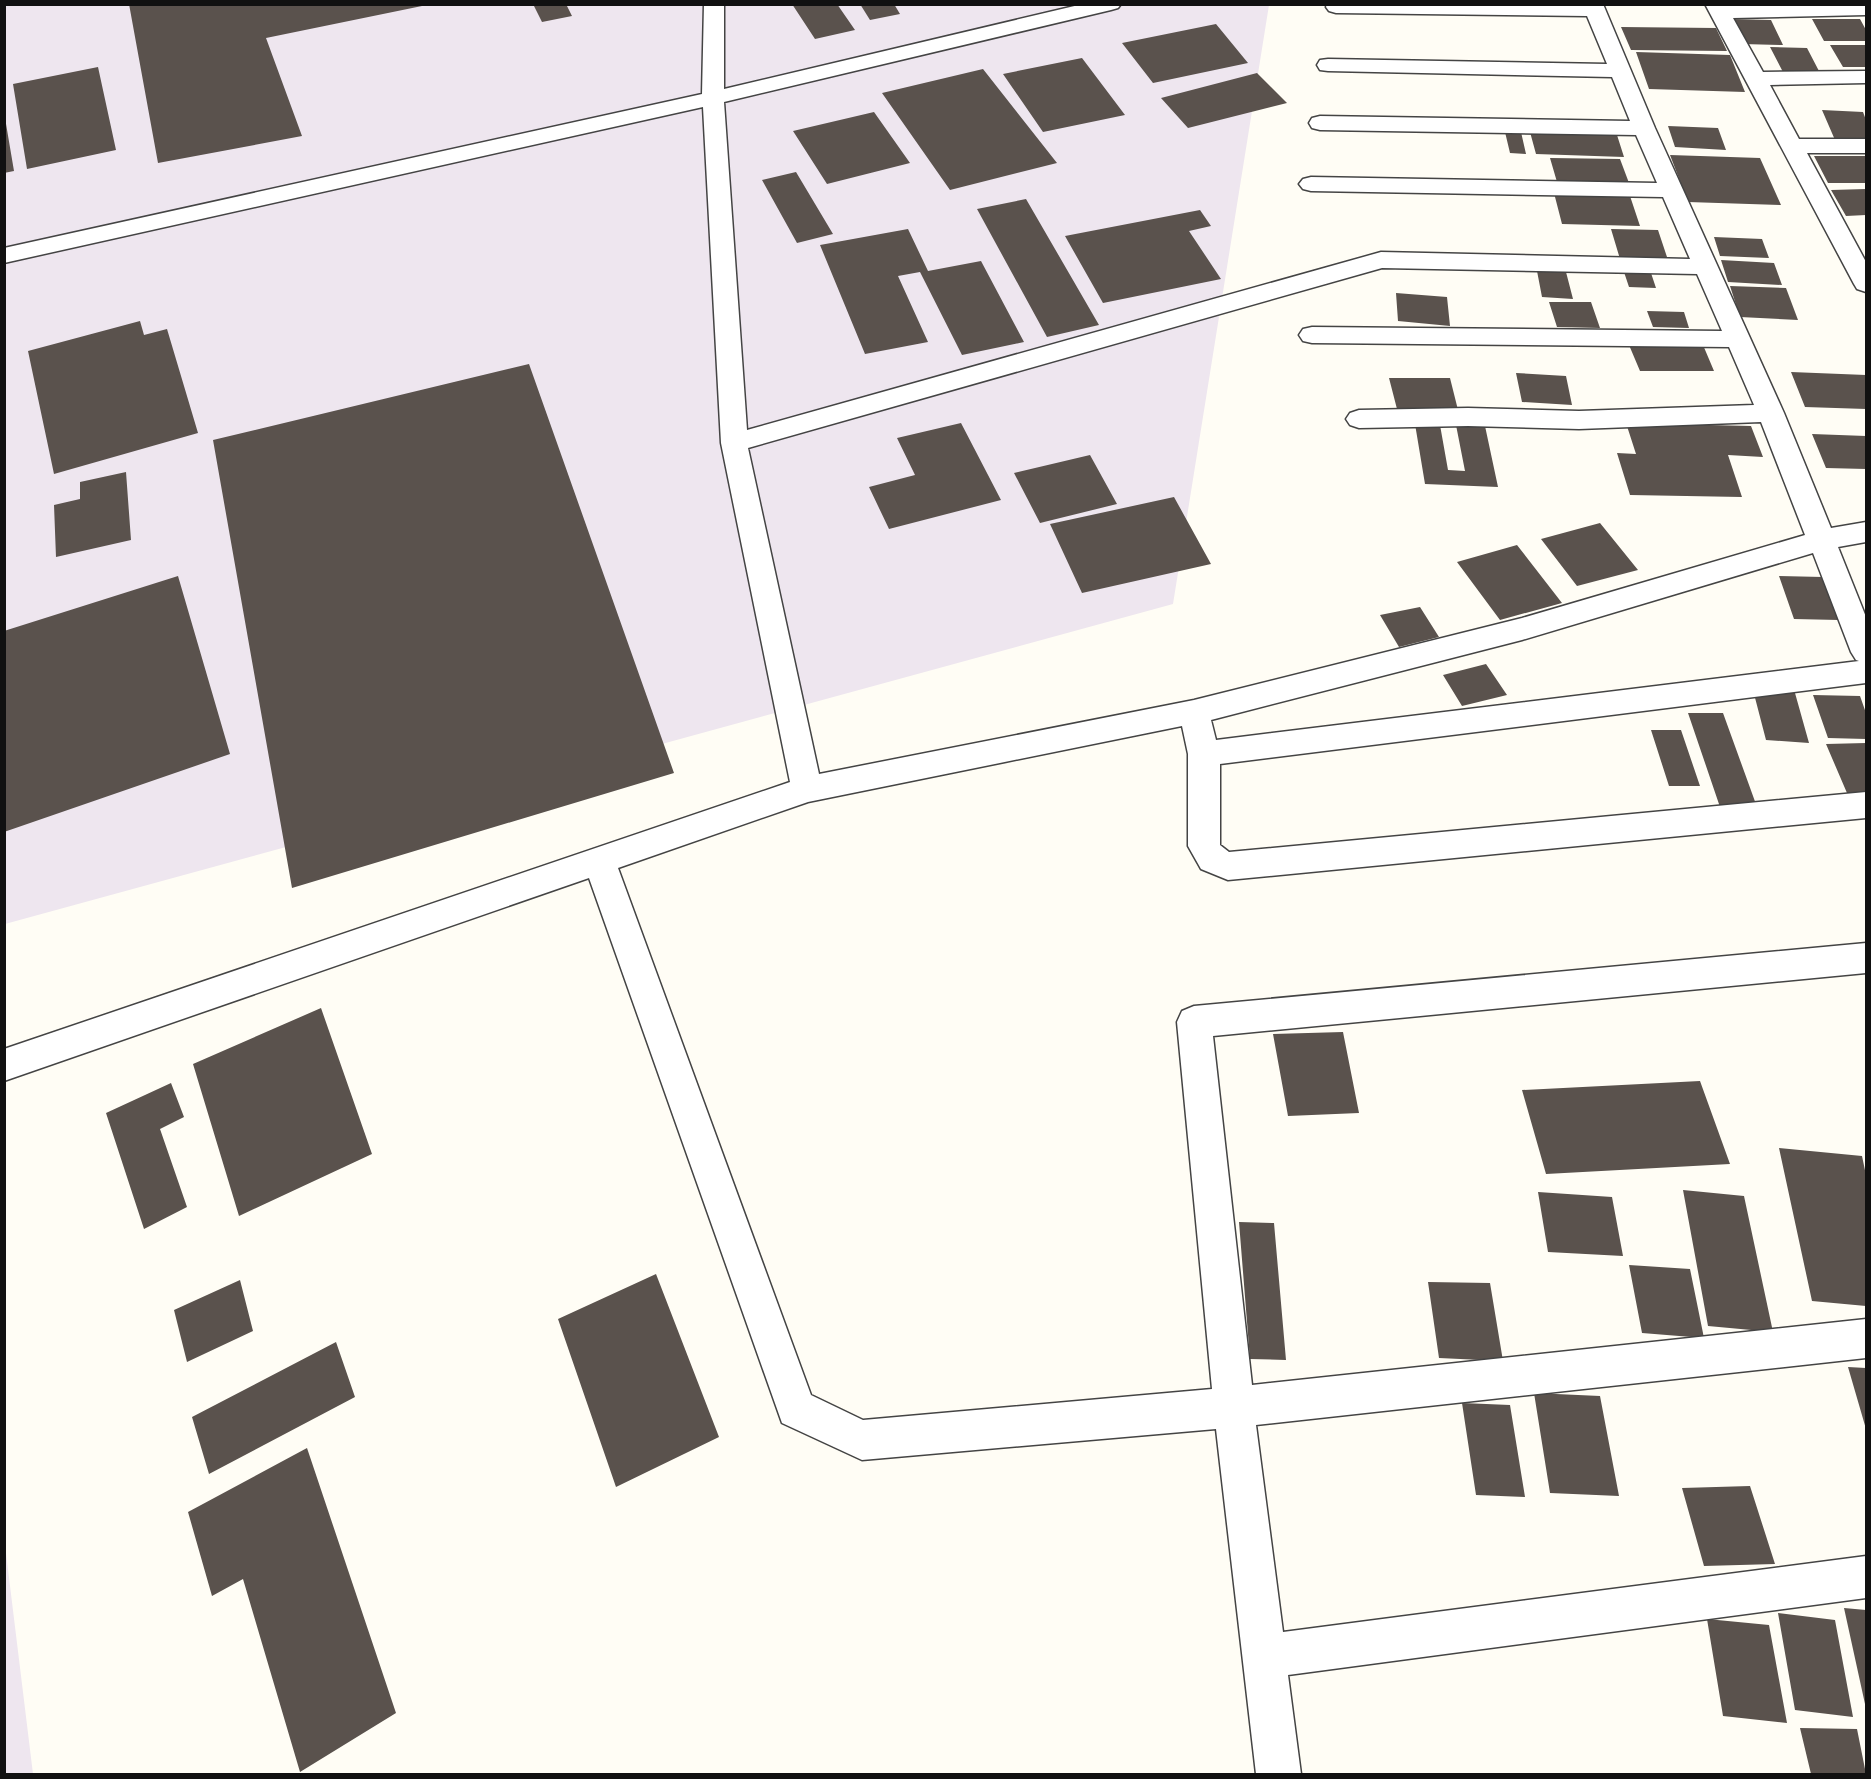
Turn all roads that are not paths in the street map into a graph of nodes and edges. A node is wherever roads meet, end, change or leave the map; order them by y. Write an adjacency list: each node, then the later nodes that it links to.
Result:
1 (714, 4): 11 (street)
2 (1111, 4): 11 (street)
3 (1336, 7): 4 (street)
4 (1594, 7): 8 (street)
5 (1717, 8): 6 (street); 10 (street)
6 (1866, 9)
7 (1328, 65): 8 (street)
8 (1620, 71): 13 (street)
9 (1866, 77): 10 (street)
10 (1756, 79): 14 (street)
11 (713, 98): 18 (street); 25 (street)
12 (1320, 123): 13 (street)
13 (1644, 128): 17 (street)
14 (1793, 146): 15 (street); 20 (street)
15 (1866, 146)
16 (1311, 184): 17 (street)
17 (1671, 190): 19 (street)
18 (4, 256)
19 (1707, 267): 22 (street); 25 (street)
20 (1866, 284)
21 (1312, 335): 22 (street)
22 (1738, 339): 23 (street)
23 (1772, 413): 24 (street); 27 (street)
24 (1359, 419)
25 (734, 443): 32 (street)
26 (1866, 532): 27 (street)
27 (1822, 540): 28 (street); 30 (street)
28 (1866, 652)
29 (1866, 672): 31 (street)
30 (1194, 712): 31 (street); 32 (street)
31 (1204, 754): 33 (street)
32 (807, 789): 34 (street)
33 (1866, 805)
34 (599, 861): 36 (street); 38 (street)
35 (1866, 958): 38 (street)
36 (4, 1065)
37 (1866, 1338): 38 (street)
38 (1234, 1407): 40 (street)
39 (1866, 1577): 40 (street)
40 (1265, 1656): 41 (street)
41 (1278, 1774)

